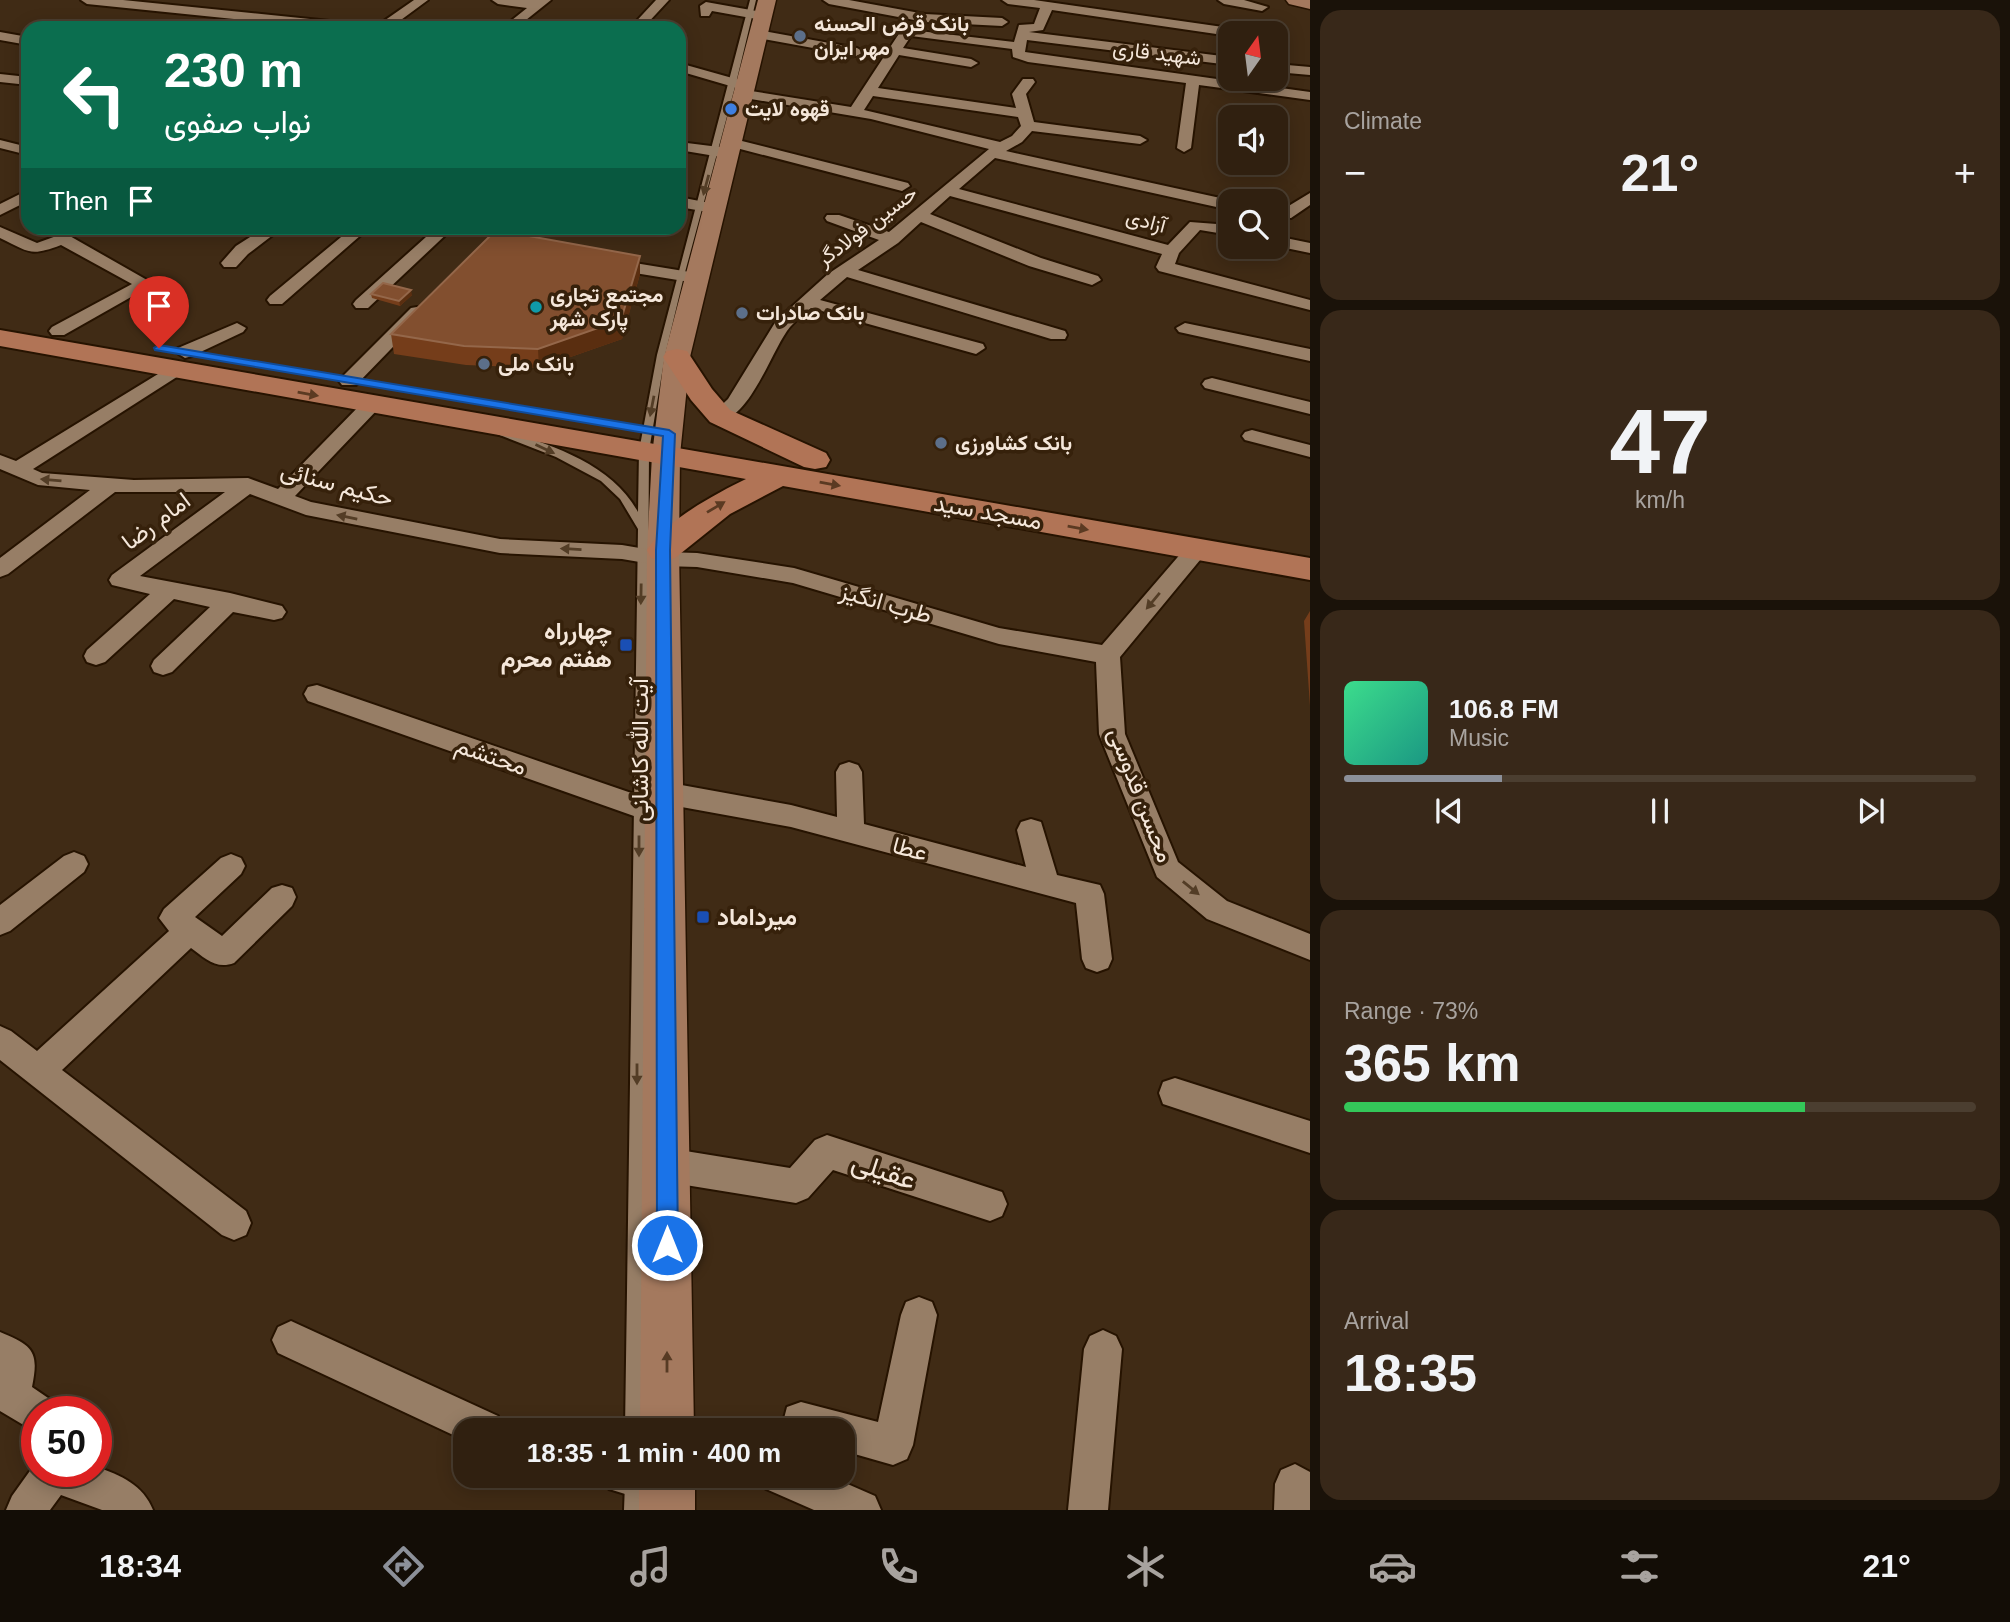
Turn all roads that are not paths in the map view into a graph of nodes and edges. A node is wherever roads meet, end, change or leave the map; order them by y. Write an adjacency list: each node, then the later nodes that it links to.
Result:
1 (87, 0): 7 (street)
2 (498, 0): 9 (street)
3 (663, 0): 27 (street)
4 (829, 0): 28 (street)
5 (1008, 0): 11 (street)
6 (1224, 0): 19 (street)
7 (132, 2): 8 (street)
8 (164, 3): 13 (street)
9 (541, 3): 26 (street)
10 (422, 4): 25 (street)
11 (1054, 4): 30 (street); 33 (street)
12 (271, 5): 18 (street)
13 (185, 9): 15 (street); 21 (street)
14 (322, 9): 24 (street)
15 (228, 13): 18 (street); 22 (street)
16 (705, 13): 17 (street)
17 (758, 13): 35 (street); 48 (main road, آیت الله کاشانی)
18 (253, 16): 20 (street)
19 (1257, 16)
20 (281, 18): 23 (street); 24 (street)
21 (168, 20)
22 (219, 21)
23 (278, 21)
24 (305, 21)
25 (391, 21)
26 (517, 21)
27 (643, 21)
28 (1002, 22)
29 (1218, 33): 30 (street)
30 (1137, 34): 33 (street); 36 (street); 39 (street)
31 (0, 36): 32 (street)
32 (21, 38)
33 (1019, 41): 34 (street); 39 (street, شهید قاری)
34 (895, 50): 37 (street); 49 (street)
35 (858, 52)
36 (1218, 58)
37 (971, 63)
38 (686, 69): 48 (street)
39 (1121, 69): 43 (street, شهید قاری); 47 (street)
40 (1288, 69): 41 (street)
41 (1310, 72)
42 (0, 78): 44 (street)
43 (1194, 79): 45 (street, شهید قاری); 58 (street)
44 (21, 80)
45 (1218, 81)
46 (1028, 82): 53 (street)
47 (1109, 83)
48 (741, 88): 52 (street); 60 (main road, آیت الله کاشانی)
49 (869, 91): 52 (street); 53 (street)
50 (1275, 91): 51 (street, شهید قاری)
51 (1305, 98)
52 (855, 112): 61 (street)
53 (1026, 120): 55 (street); 61 (street, حسین فولادگر)
54 (21, 135): 56 (street)
55 (1140, 140)
56 (2, 145): 59 (street)
57 (686, 146): 60 (street)
58 (1184, 148)
59 (21, 149)
60 (724, 149): 62 (street); 68 (main road, آیت الله کاشانی)
61 (996, 150): 63 (street, حسین فولادگر); 66 (street)
62 (902, 186)
63 (948, 191): 71 (street, حسین فولادگر); 81 (street, آزادی)
64 (1310, 198): 70 (street)
65 (21, 199): 69 (street)
66 (1218, 202)
67 (686, 203): 68 (street)
68 (708, 207): 85 (main road, آیت الله کاشانی)
69 (0, 210)
70 (1288, 213)
71 (921, 216): 78 (street, حسین فولادگر); 86 (street)
72 (832, 218): 78 (street)
73 (1218, 228): 81 (street)
74 (0, 232): 95 (street)
75 (263, 235): 83 (street)
76 (352, 235): 87 (street)
77 (437, 235): 90 (street)
78 (892, 239): 84 (street, حسین فولادگر)
79 (1288, 243): 80 (street)
80 (1310, 248)
81 (1171, 251): 91 (street, آزادی)
82 (589, 260): 85 (street)
83 (230, 263)
84 (845, 271): 89 (street, حسین فولادگر); 96 (street)
85 (688, 277): 100 (main road, آیت الله کاشانی); 109 (lane, آیت الله کاشانی, one-way to 109)
86 (1092, 280)
87 (276, 300)
88 (427, 302): 102 (street)
89 (808, 302): 98 (street); 106 (street, حسین فولادگر)
90 (362, 304)
91 (1310, 305)
92 (0, 321): 95 (main road)
93 (237, 328): 101 (street)
94 (1185, 328): 99 (street)
95 (58, 331): 101 (main road)
96 (1058, 335)
97 (0, 338): 101 (main road)
98 (976, 348)
99 (1310, 355)
100 (677, 357): 106 (main road); 109 (main road, آیت الله کاشانی)
101 (180, 361): 102 (main road); 104 (main road, one-way to 104); 112 (street)
102 (349, 380): 109 (main road)
103 (1212, 384): 105 (street)
104 (371, 405): 107 (main road); 116 (street)
105 (1310, 408)
106 (720, 416): 111 (main road)
107 (457, 419): 109 (main road); 118 (lane, one-way to 118)
108 (1252, 436): 110 (street)
109 (657, 442): 111 (main road, مسجد سید); 113 (main road, مسجد سید); 118 (main road, آیت الله کاشانی)
110 (1310, 451)
111 (816, 460): 117 (main road, مسجد سید)
112 (9, 465): 114 (street, حکیم سنائی, one-way to 112)
113 (782, 475): 118 (main road, one-way to 113); 119 (main road, مسجد سید, one-way to 119)
114 (110, 485): 115 (street, حکیم سنائی); 120 (street)
115 (248, 485): 116 (street, حکیم سنائی); 122 (street, امام رضا)
116 (281, 498): 118 (street, حکیم سنائی, one-way to 116)
117 (1310, 546)
118 (652, 547): 125 (street, طرب انگیز); 130 (main road, آیت الله کاشانی)
119 (1197, 549): 121 (main road, مسجد سید); 125 (street, one-way to 125)
120 (0, 569)
121 (1310, 569)
122 (167, 592): 123 (street, امام رضا); 126 (street)
123 (230, 601): 124 (street, امام رضا); 127 (street)
124 (274, 612)
125 (1108, 655): 139 (street, محسن قدوسی, one-way to 139)
126 (96, 656)
127 (163, 666)
128 (317, 694): 130 (street, محتشم)
129 (849, 772): 132 (street)
130 (656, 805): 132 (street, عطا); 145 (main road, آیت الله کاشانی); 154 (lane, آیت الله کاشانی, one-way to 154)
131 (1031, 830): 135 (street)
132 (851, 833): 135 (street, عطا)
133 (74, 864): 137 (street)
134 (231, 866): 138 (street)
135 (1045, 884): 140 (street, عطا)
136 (282, 897): 138 (street)
137 (0, 922)
138 (190, 930): 142 (street)
139 (1310, 947)
140 (1097, 959)
141 (0, 1041): 142 (street)
142 (37, 1072): 147 (street)
143 (1175, 1093): 144 (street)
144 (1310, 1137)
145 (667, 1165): 146 (street, عقیلی); 155 (main road, آیت الله کاشانی, one-way to 145)
146 (990, 1204)
147 (234, 1223)
148 (919, 1315): 156 (street)
149 (291, 1340): 153 (street)
150 (1103, 1349): 163 (street)
151 (0, 1351): 152 (street)
152 (21, 1403)
153 (458, 1418)
154 (634, 1418)
155 (667, 1418)
156 (855, 1435)
157 (42, 1487): 160 (street)
158 (96, 1487): 161 (street)
159 (812, 1488): 162 (street)
160 (26, 1510)
161 (133, 1510)
162 (860, 1510)
163 (1088, 1510)

